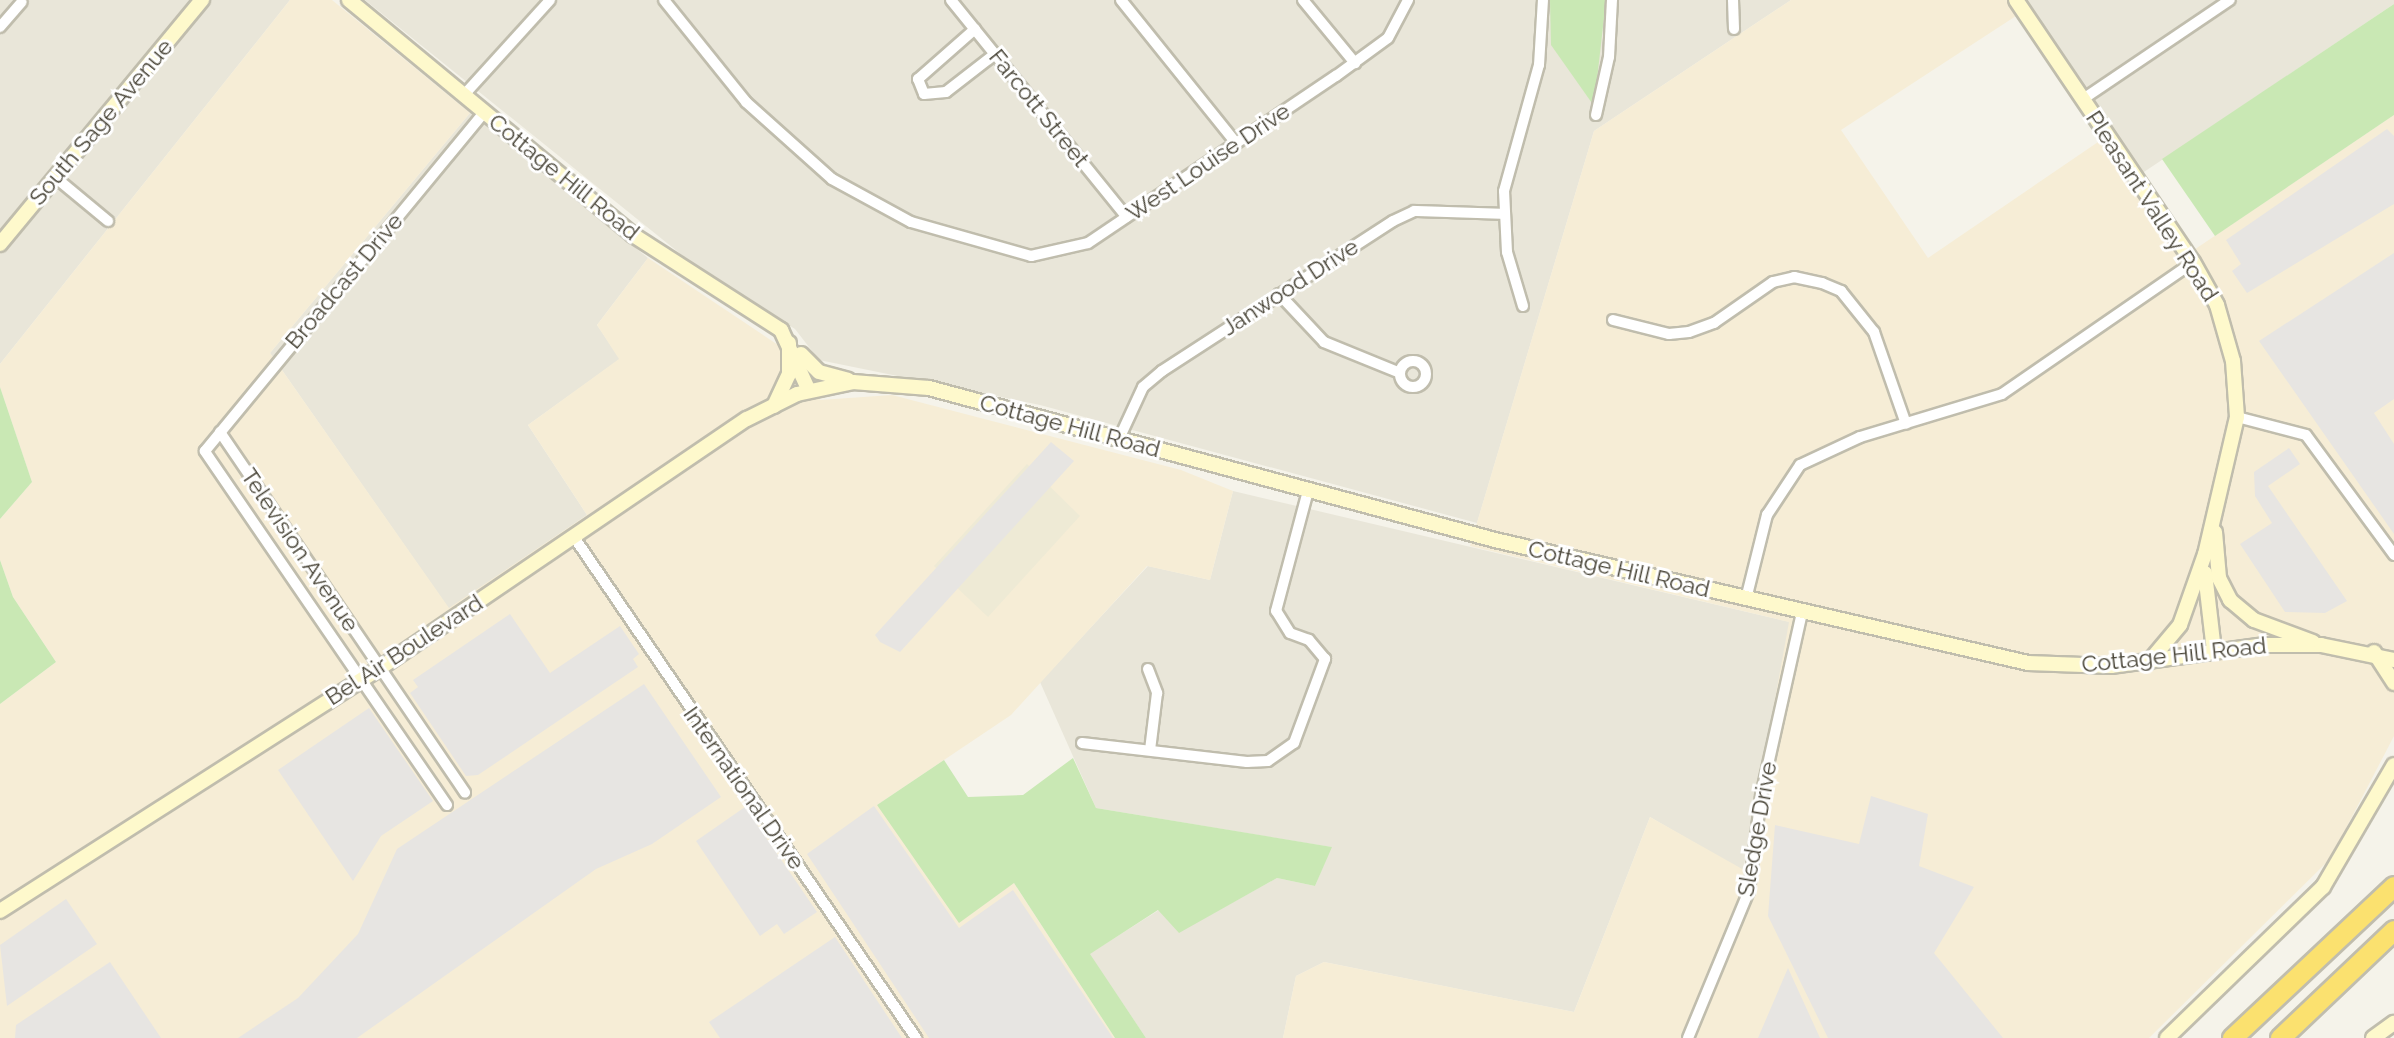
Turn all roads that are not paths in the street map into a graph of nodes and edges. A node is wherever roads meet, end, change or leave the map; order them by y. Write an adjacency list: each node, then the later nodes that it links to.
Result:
1 (202, 0): 25 (street, South Sage Avenue)
2 (349, 0): 20 (street, Cottage Hill Road)
3 (550, 0): 20 (street)
4 (664, 0): 27 (street, West Louise Drive)
5 (951, 0): 16 (street, Farcott Street)
6 (1121, 0): 24 (street)
7 (1303, 0): 19 (street)
8 (1408, 0): 19 (street, West Louise Drive)
9 (1543, 0): 26 (street)
10 (1612, 0): 23 (street)
11 (1733, 0): 17 (street)
12 (2015, 0): 21 (street, Pleasant Valley Road)
13 (2230, 0): 21 (street)
14 (22, 2): 15 (street)
15 (0, 27)
16 (975, 29): 18 (street, Farcott Street); 18 (street)
17 (1734, 29)
18 (995, 54): 27 (street, Farcott Street)
19 (1355, 63): 24 (street, West Louise Drive)
20 (464, 95): 22 (street, Cottage Hill Road)
21 (2083, 99): 30 (street, Pleasant Valley Road)
22 (484, 112): 34 (street, Cottage Hill Road); 41 (street, Broadcast Drive)
23 (1596, 115)
24 (1236, 143): 27 (street, West Louise Drive)
25 (55, 177): 28 (street); 29 (street, South Sage Avenue)
26 (1503, 214): 31 (street, Janwood Drive); 32 (street)
27 (1127, 217)
28 (108, 221)
29 (0, 244)
30 (2193, 262): 39 (street, Pleasant Valley Road); 40 (street)
31 (1279, 294): 35 (street); 42 (street, Janwood Drive)
32 (1523, 306)
33 (1613, 320): 40 (street)
34 (789, 339): 36 (street, Cottage Hill Road); 37 (street); 38 (street)
35 (1400, 373)
36 (853, 382): 37 (street, Cottage Hill Road); 42 (street, Cottage Hill Road)
37 (809, 391): 38 (street, Bel Air Boulevard)
38 (774, 405): 47 (street, Bel Air Boulevard)
39 (2237, 417): 45 (street, Pleasant Valley Road); 50 (street)
40 (1906, 424): 51 (street)
41 (220, 432): 43 (street, Broadcast Drive); 46 (street, Television Avenue)
42 (1119, 439): 44 (street, Cottage Hill Road)
43 (205, 450): 48 (street, Television Avenue)
44 (1308, 491): 51 (street, Cottage Hill Road); 64 (street)
45 (2213, 522): 49 (street, Pleasant Valley Road); 53 (street)
46 (284, 526): 48 (street); 59 (street, Television Avenue)
47 (574, 537): 59 (street, Bel Air Boulevard); 72 (street, International Drive)
48 (265, 538): 61 (street, Television Avenue)
49 (2205, 554): 54 (street); 58 (street)
50 (2394, 555)
51 (1746, 598): 52 (street, Cottage Hill Road)
52 (1802, 612): 58 (street, Cottage Hill Road); 73 (street, Sledge Drive)
53 (2321, 645): 54 (street, Cottage Hill Road); 56 (street, Cottage Hill Road)
54 (2214, 651): 58 (street, Cottage Hill Road)
55 (2394, 651): 56 (street)
56 (2374, 652): 57 (street, Cottage Hill Road); 62 (street)
57 (2394, 660)
58 (2149, 662)
59 (380, 668): 61 (street, Bel Air Boulevard); 66 (street, Television Avenue)
60 (1149, 669): 64 (street)
61 (362, 679): 67 (street, Television Avenue); 69 (street, Bel Air Boulevard)
62 (2394, 683)
63 (1082, 743): 64 (street)
64 (1150, 750)
65 (2394, 765): 74 (street)
66 (465, 793)
67 (447, 805)
68 (2394, 886): 75 (highway)
69 (0, 911)
70 (2394, 930): 76 (highway)
71 (2394, 1023): 77 (street)
72 (916, 1038)
73 (1688, 1038)
74 (2167, 1038)
75 (2232, 1038)
76 (2280, 1038)
77 (2373, 1038)

